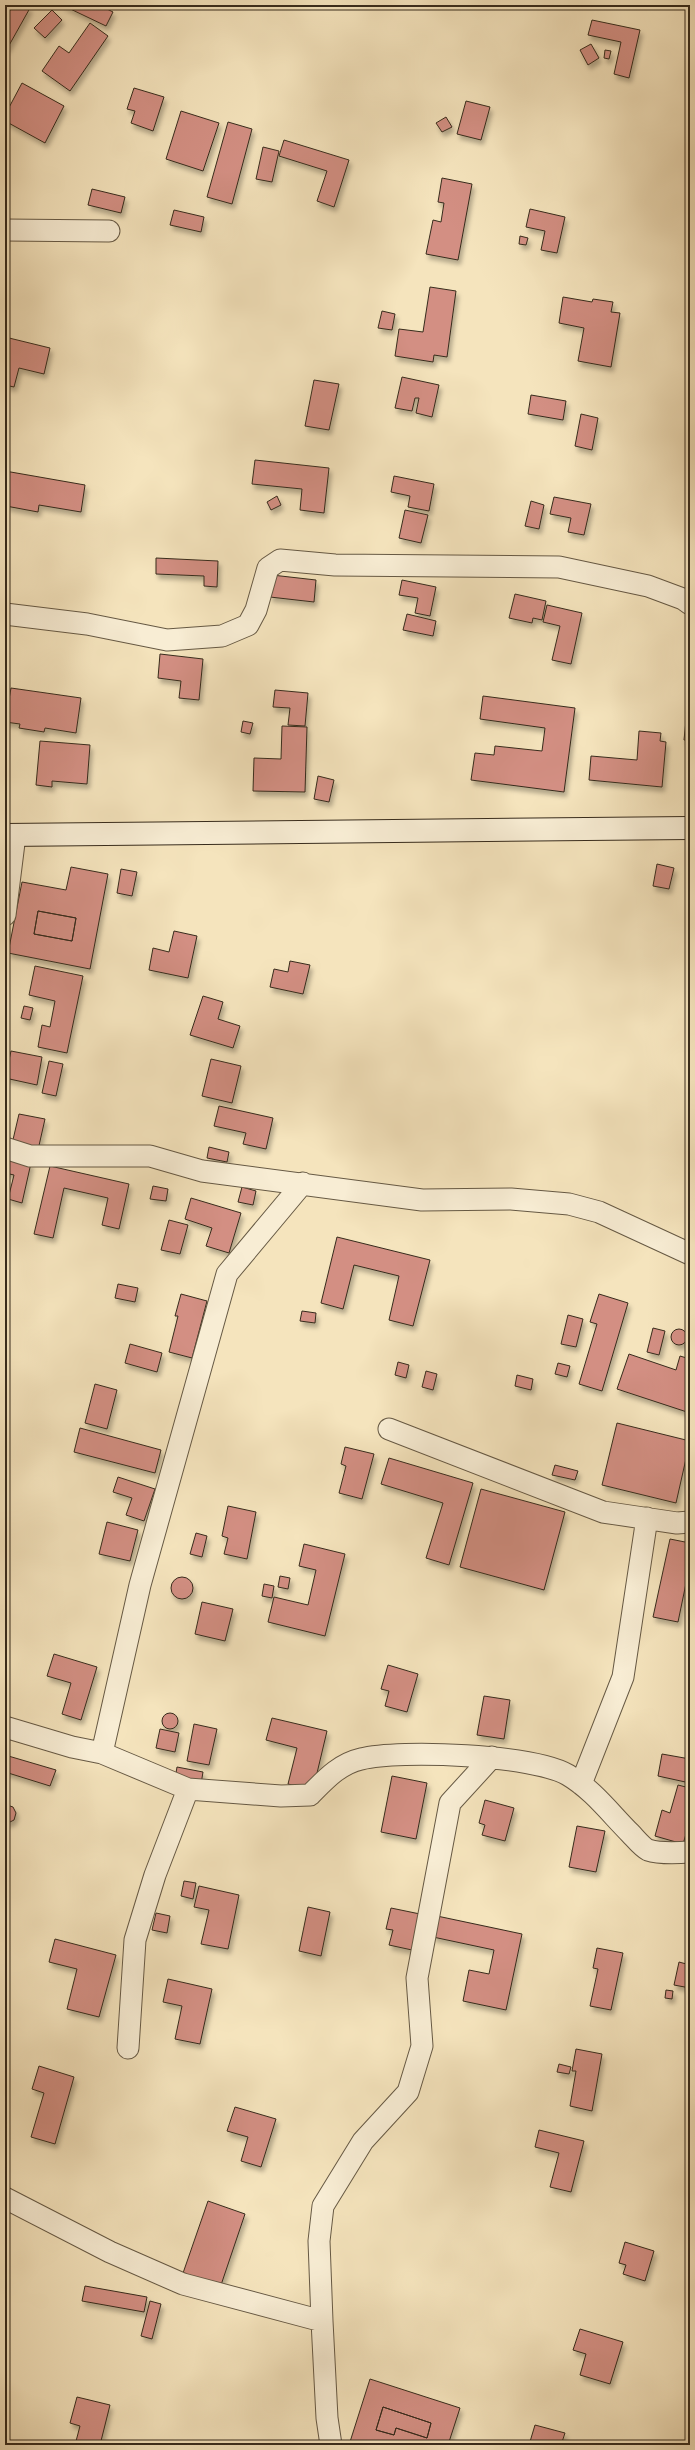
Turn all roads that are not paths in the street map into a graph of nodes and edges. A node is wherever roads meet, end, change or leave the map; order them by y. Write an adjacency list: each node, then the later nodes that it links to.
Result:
1 (5, 230): 2 (street)
2 (109, 231)
3 (690, 604): 4 (street)
4 (5, 614)
5 (690, 828): 6 (main road)
6 (10, 835): 7 (street)
7 (5, 915)
8 (5, 1148): 9 (street)
9 (303, 1183): 10 (street); 15 (street)
10 (690, 1254)
11 (389, 1429): 12 (street)
12 (647, 1518): 13 (street); 17 (street)
13 (690, 1522)
14 (5, 1727): 15 (street)
15 (102, 1753): 18 (street)
16 (492, 1757): 17 (street); 18 (street); 22 (street)
17 (581, 1784): 19 (street)
18 (188, 1789): 20 (street)
19 (690, 1852)
20 (128, 2048)
21 (5, 2198): 22 (street)
22 (322, 2321): 23 (street)
23 (331, 2445)

